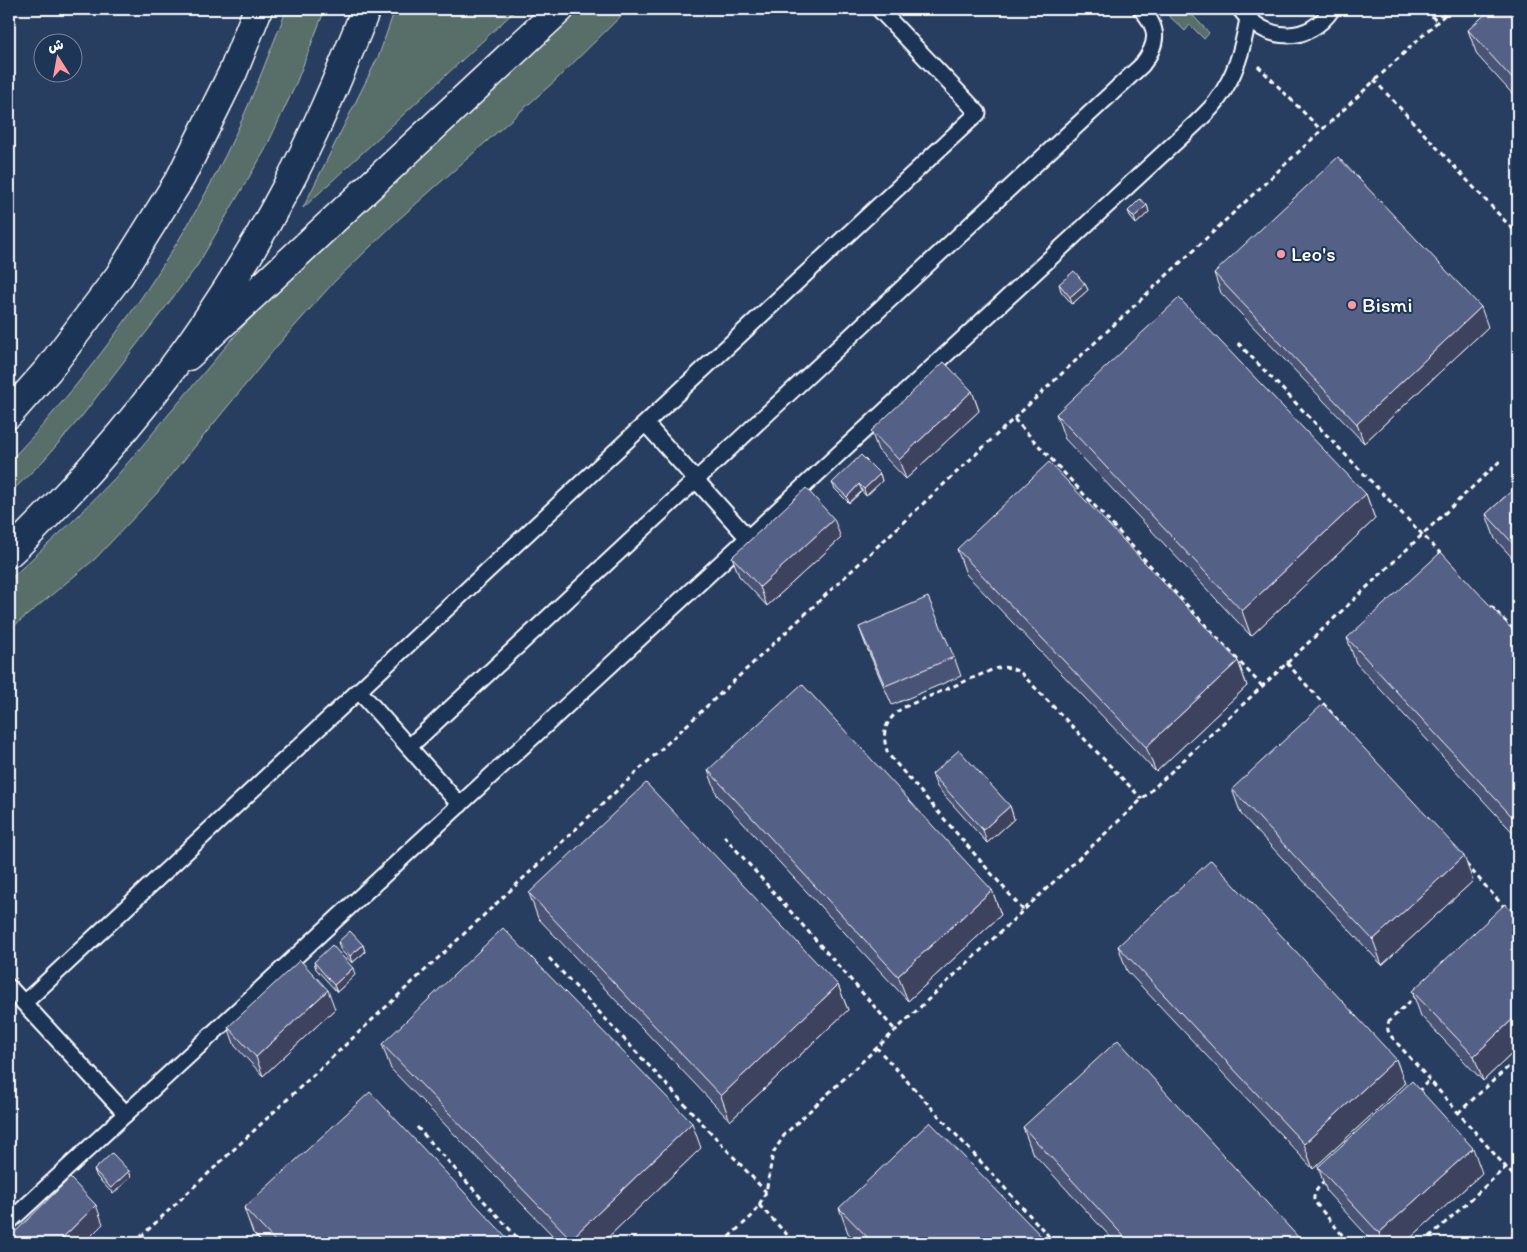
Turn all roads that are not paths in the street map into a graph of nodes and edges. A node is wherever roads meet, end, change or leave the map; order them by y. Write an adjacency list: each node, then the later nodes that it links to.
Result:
1 (258, 9): 9 (main road)
2 (366, 9): 8 (main road)
3 (560, 9): 8 (main road)
4 (879, 9): 10 (lane)
5 (1141, 9): 11 (lane)
6 (1332, 9): 7 (lane)
7 (1244, 14): 12 (lane)
8 (167, 376): 13 (main road)
9 (9, 414)
10 (646, 424): 11 (lane); 14 (lane)
11 (696, 480): 12 (lane); 15 (lane)
12 (748, 538): 16 (lane)
13 (9, 553)
14 (359, 691): 15 (lane); 18 (lane)
15 (409, 747): 16 (lane)
16 (460, 805): 19 (lane)
17 (9, 987): 18 (lane)
18 (24, 1003): 19 (lane)
19 (126, 1114): 20 (lane)
20 (9, 1222)

